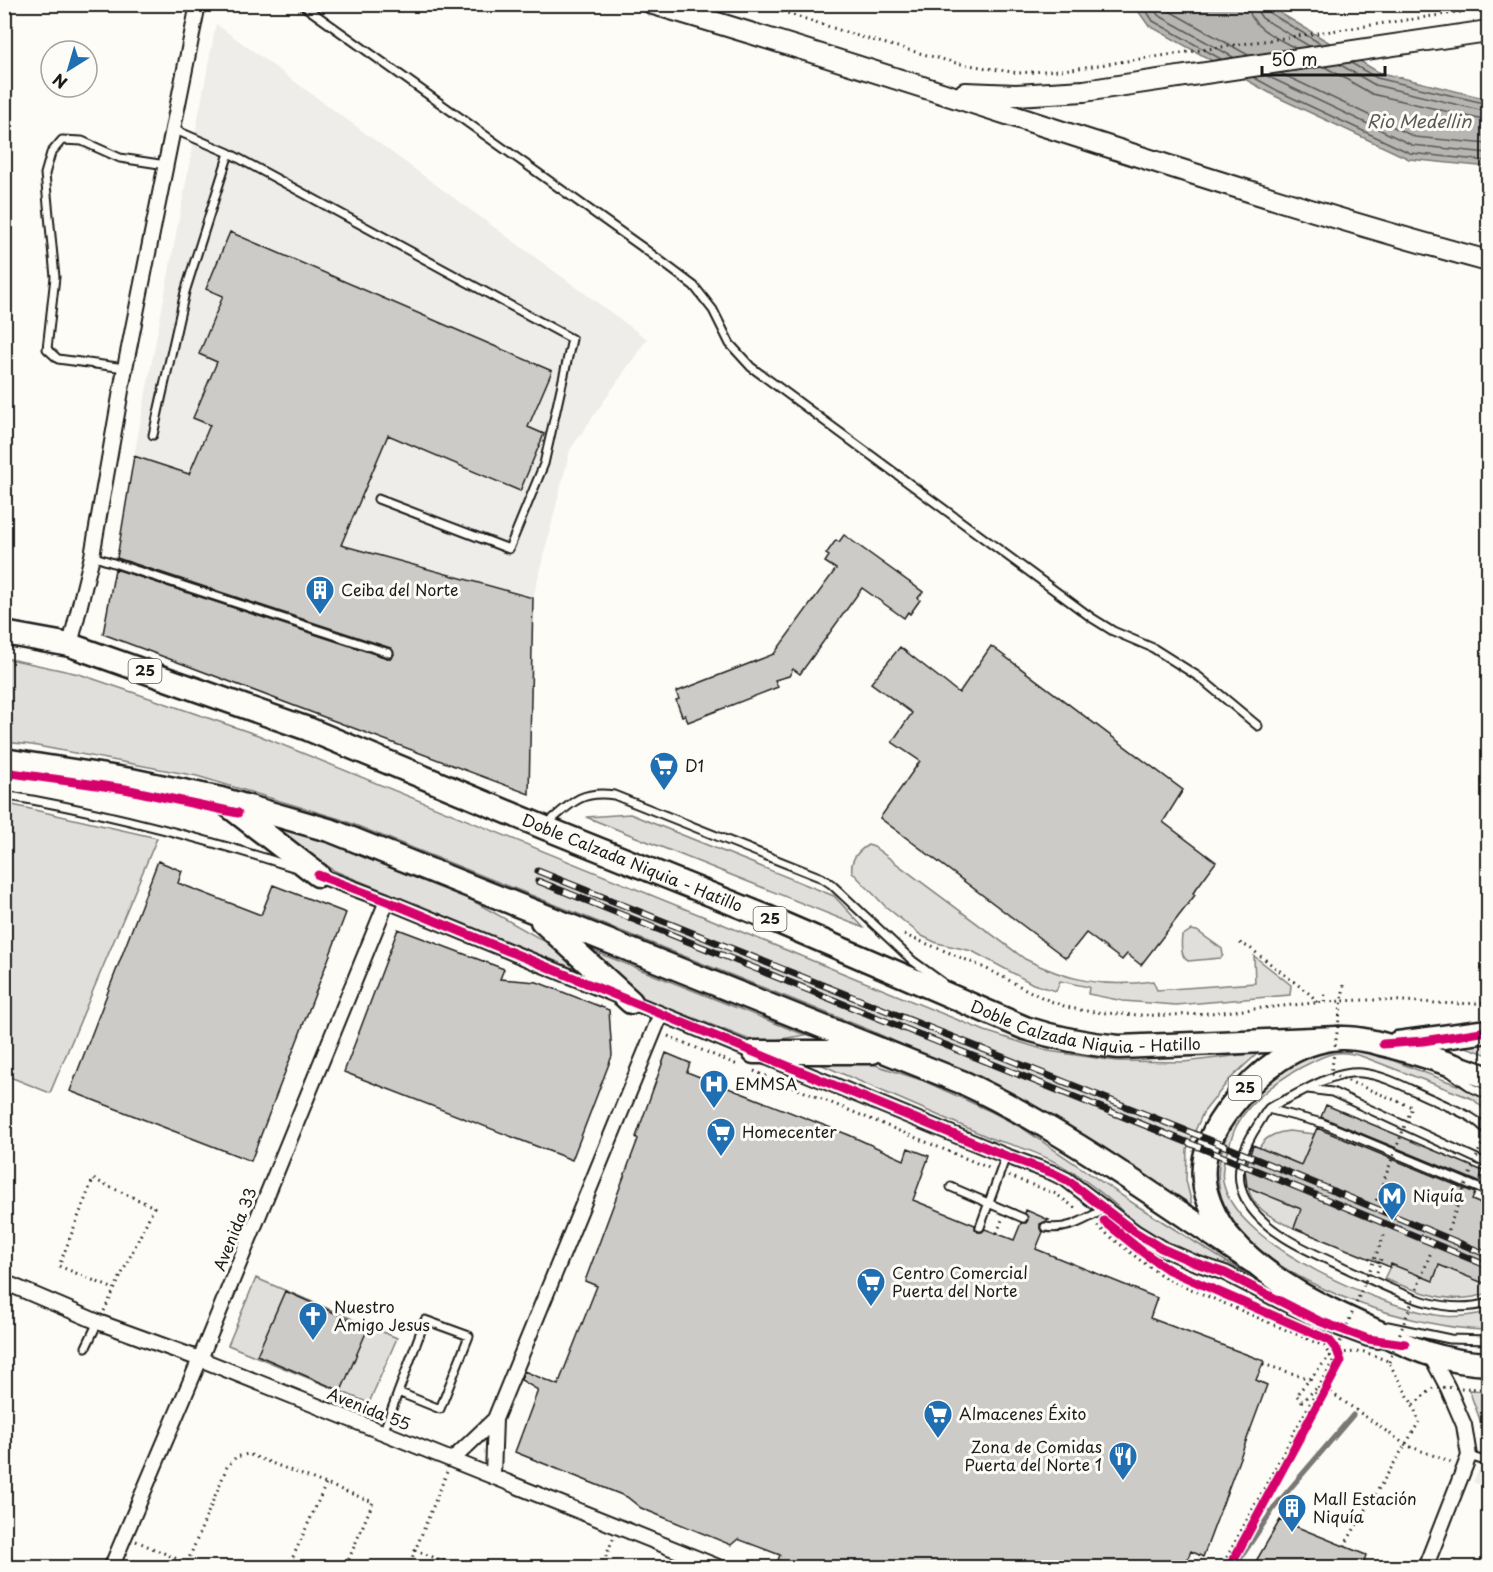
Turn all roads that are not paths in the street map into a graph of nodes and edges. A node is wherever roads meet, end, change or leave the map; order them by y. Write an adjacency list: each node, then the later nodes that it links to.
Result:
1 (198, 4): 6 (street)
2 (301, 4): 17 (lane)
3 (653, 4): 5 (main road)
4 (1488, 32): 5 (main road)
5 (935, 91): 9 (main road)
6 (173, 129): 7 (lane); 8 (street)
7 (228, 153): 11 (lane); 12 (lane)
8 (166, 165): 10 (street); 10 (lane)
9 (1488, 261)
10 (125, 368): 13 (street)
11 (153, 435)
12 (378, 499)
13 (92, 556): 15 (street); 16 (lane)
14 (4, 633): 15 (highway, Doble Calzada Niquia - Hatillo / 25)
15 (70, 645): 21 (highway, Doble Calzada Niquia - Hatillo / 25)
16 (389, 653)
17 (1258, 726)
18 (4, 760): 20 (highway, 25)
19 (4, 795): 22 (lane)
20 (221, 799): 22 (highway); 24 (highway, 25)
21 (543, 827): 26 (highway, Doble Calzada Niquia - Hatillo / 25); 26 (lane)
22 (318, 875): 23 (street)
23 (387, 901): 25 (street); 57 (street, Avenida 33)
24 (532, 912): 25 (highway); 32 (highway, 25)
25 (631, 1002): 27 (street)
26 (970, 1004): 29 (highway, Doble Calzada Niquia - Hatillo / 25)
27 (659, 1019): 31 (street); 60 (street)
28 (1488, 1031): 30 (highway, 25)
29 (1338, 1038): 30 (highway, 25); 48 (highway, 25)
30 (1383, 1044): 33 (highway, 25)
31 (754, 1052): 32 (highway); 39 (street)
32 (886, 1052): 48 (highway, 25)
33 (1426, 1057): 34 (highway, 25); 36 (lane)
34 (1488, 1078)
35 (1308, 1089): 37 (lane); 38 (lane); 40 (lane)
36 (1488, 1095)
37 (1268, 1109): 42 (lane); 50 (lane)
38 (1488, 1130)
39 (1004, 1160): 43 (lane); 44 (street)
40 (1488, 1164)
41 (951, 1187): 43 (lane)
42 (1488, 1192)
43 (988, 1203): 45 (lane); 46 (lane)
44 (1100, 1211): 47 (lane); 54 (street)
45 (1023, 1218)
46 (980, 1227)
47 (1045, 1227)
48 (1252, 1261): 51 (highway, 25)
49 (4, 1282): 52 (street, Avenida 55)
50 (1488, 1304)
51 (1344, 1317): 53 (lane); 54 (highway, 25)
52 (99, 1322): 55 (lane); 57 (street, Avenida 55)
53 (1488, 1340)
54 (1405, 1344): 56 (highway, 25)
55 (87, 1347)
56 (1430, 1354): 58 (highway, 25); 63 (street)
57 (200, 1359): 61 (street, Avenida 55); 67 (street, Avenida 33)
58 (1488, 1364)
59 (398, 1392): 59 (lane); 61 (lane)
60 (495, 1419): 62 (street); 65 (street)
61 (383, 1433): 62 (street, Avenida 55)
62 (452, 1460): 65 (street, Avenida 55)
63 (1467, 1462): 64 (lane); 69 (street)
64 (1488, 1462)
65 (493, 1475): 66 (street, Avenida 55)
66 (699, 1563): 68 (street, Avenida 55)
67 (111, 1568)
68 (721, 1568)
69 (1425, 1568)

